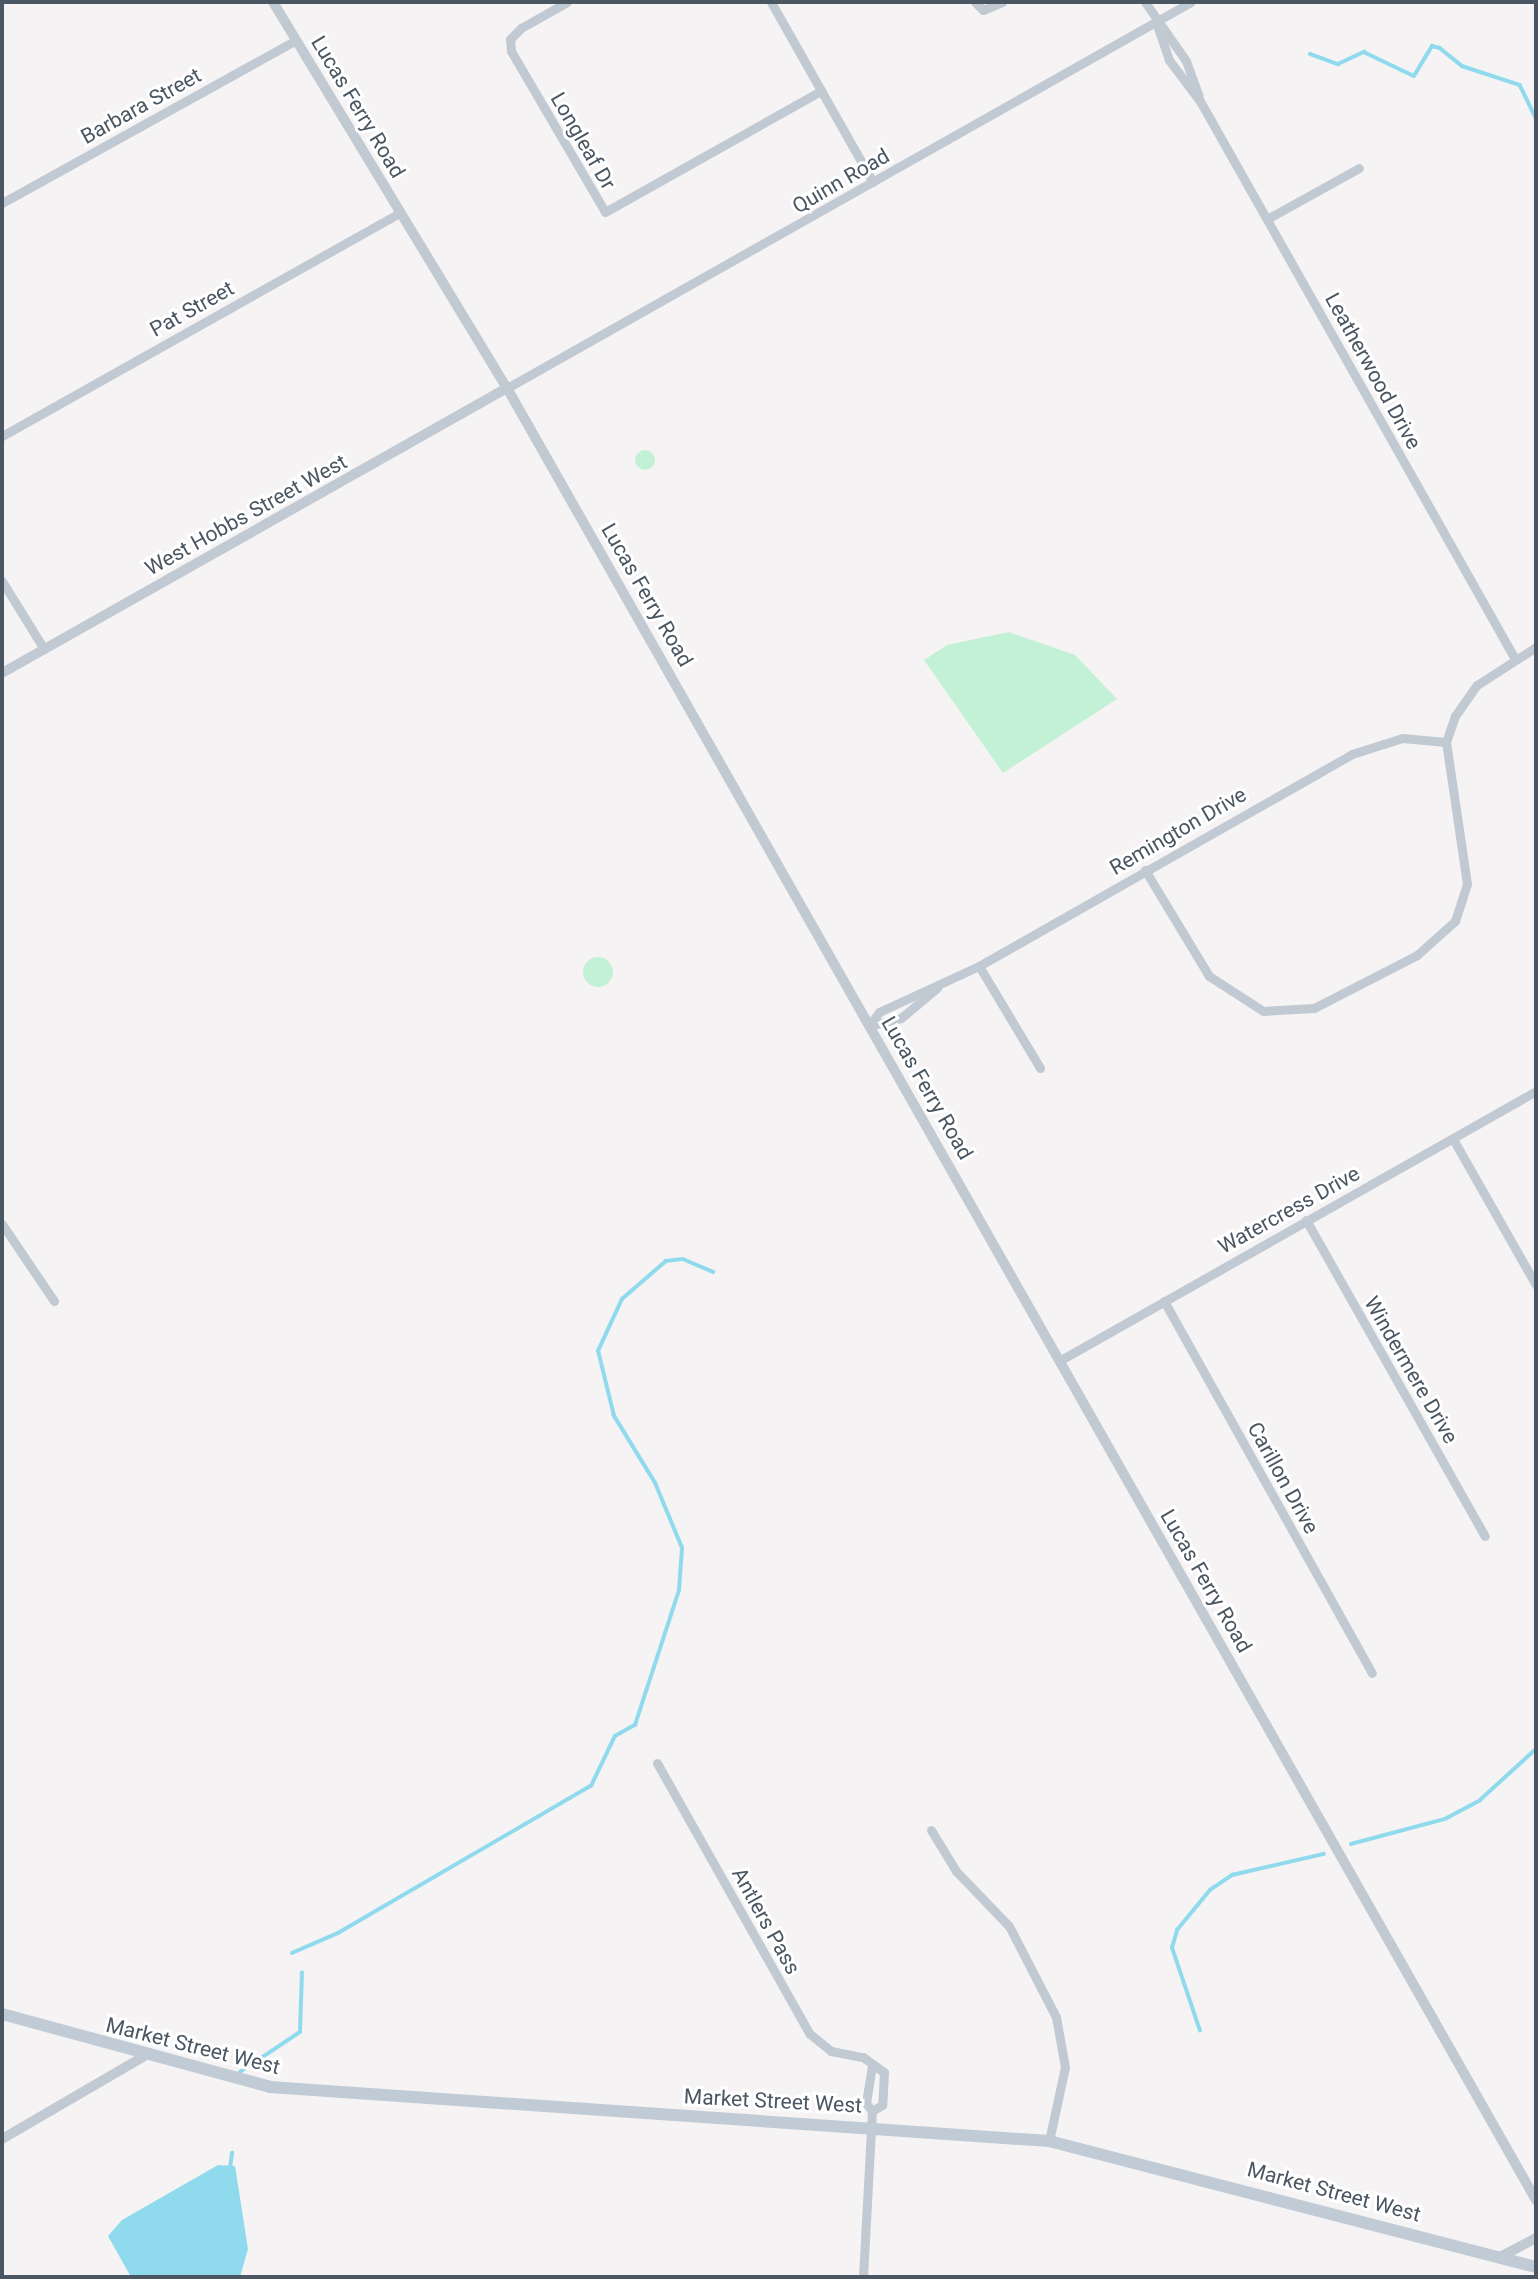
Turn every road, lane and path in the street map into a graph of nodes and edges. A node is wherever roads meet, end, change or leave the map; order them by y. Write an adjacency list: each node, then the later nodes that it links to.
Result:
1 (273, 2): 9 (street, Lucas Ferry Road)
2 (567, 2): 10 (street, Longleaf Dr)
3 (771, 2): 10 (street)
4 (975, 2): 5 (street)
5 (1002, 2)
6 (1145, 2): 8 (street, Leatherwood Drive)
7 (1191, 2): 8 (street, Quinn Road)
8 (1156, 22): 12 (street, Quinn Road); 15 (street, Leatherwood Drive)
9 (296, 40): 13 (street, Barbara Street); 14 (street, Lucas Ferry Road)
10 (821, 91): 12 (street)
11 (1359, 168): 15 (street)
12 (873, 182): 16 (street, Quinn Road)
13 (2, 203)
14 (399, 213): 16 (street, Lucas Ferry Road); 17 (street, Pat Street)
15 (1267, 219): 21 (street, Leatherwood Drive)
16 (507, 388): 20 (street, West Hobbs Street West); 27 (street, Lucas Ferry Road)
17 (2, 436)
18 (2, 580): 20 (street)
19 (1536, 647): 21 (street)
20 (44, 649): 22 (street, West Hobbs Street West)
21 (1515, 659): 23 (street)
22 (2, 673)
23 (1446, 742): 24 (street, Remington Drive); 24 (street)
24 (1145, 870): 25 (street, Remington Drive)
25 (979, 966): 26 (street, Remington Drive); 28 (street)
26 (938, 987): 27 (street, Remington Drive); 27 (street, Remington Drive)
27 (869, 1026): 36 (street, Lucas Ferry Road)
28 (1040, 1068)
29 (1536, 1091): 30 (street, Watercress Drive)
30 (1453, 1139): 31 (street, Watercress Drive); 33 (street)
31 (1306, 1220): 35 (street, Watercress Drive); 37 (street, Windermere Drive)
32 (2, 1224): 34 (street)
33 (1536, 1285)
34 (54, 1301)
35 (1164, 1301): 36 (street, Watercress Drive); 38 (street, Carillon Drive)
36 (1059, 1361): 48 (street, Lucas Ferry Road)
37 (1485, 1536)
38 (1372, 1673)
39 (657, 1763): 43 (street, Antlers Pass)
40 (931, 1830): 47 (street)
41 (2, 2014): 42 (main road, Market Street West)
42 (143, 2057): 45 (main road, Market Street West); 46 (street)
43 (873, 2064): 44 (street); 44 (street)
44 (872, 2111): 45 (street)
45 (871, 2126): 47 (main road, Market Street West); 52 (street)
46 (2, 2139)
47 (1049, 2141): 50 (main road, Market Street West)
48 (1536, 2200)
49 (1536, 2238): 50 (street)
50 (1500, 2258): 51 (main road, Market Street West)
51 (1536, 2267)
52 (863, 2277)

